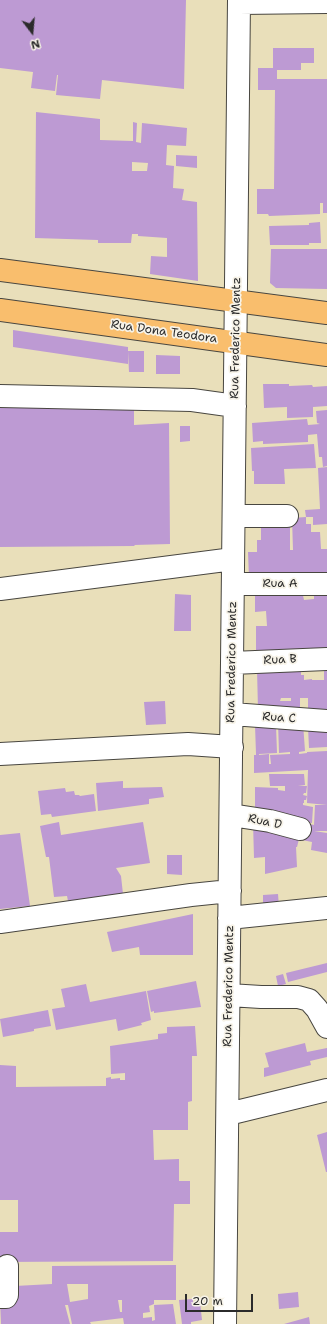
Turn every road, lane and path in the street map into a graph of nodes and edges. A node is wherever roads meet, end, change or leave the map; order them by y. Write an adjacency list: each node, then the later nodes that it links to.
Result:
1 (239, 1): 2 (street); 4 (street, Rua Frederico Mentz)
2 (327, 2)
3 (0, 270): 4 (main road)
4 (236, 301): 6 (main road); 7 (street, Rua Frederico Mentz)
5 (0, 310): 7 (main road, Rua Dona Teodora)
6 (327, 313)
7 (236, 342): 8 (main road, Rua Dona Teodora); 10 (street, Rua Frederico Mentz)
8 (326, 352)
9 (0, 396): 10 (street)
10 (235, 406): 11 (street, Rua Frederico Mentz)
11 (234, 516): 12 (street); 13 (street, Rua Frederico Mentz)
12 (287, 516)
13 (233, 559): 14 (street, Rua Frederico Mentz); 16 (street)
14 (233, 584): 15 (street, Rua A); 18 (street, Rua Frederico Mentz)
15 (327, 584)
16 (0, 588)
17 (327, 659): 18 (street, Rua B)
18 (232, 663): 19 (street, Rua Frederico Mentz)
19 (232, 714): 20 (street, Rua C); 21 (street, Rua Frederico Mentz)
20 (327, 721)
21 (232, 747): 22 (street); 23 (street, Rua Frederico Mentz)
22 (0, 754)
23 (231, 815): 24 (street, Rua D); 25 (street, Rua Frederico Mentz)
24 (300, 829)
25 (230, 891): 27 (street, Rua Frederico Mentz); 28 (street)
26 (327, 908): 27 (street)
27 (230, 918): 29 (street, Rua Frederico Mentz)
28 (0, 922)
29 (229, 995): 30 (street); 32 (street, Rua Frederico Mentz)
30 (327, 1027)
31 (327, 1090): 32 (street)
32 (228, 1114): 35 (street, Rua Frederico Mentz)
33 (7, 1266): 34 (street)
34 (0, 1297)
35 (225, 1324)

